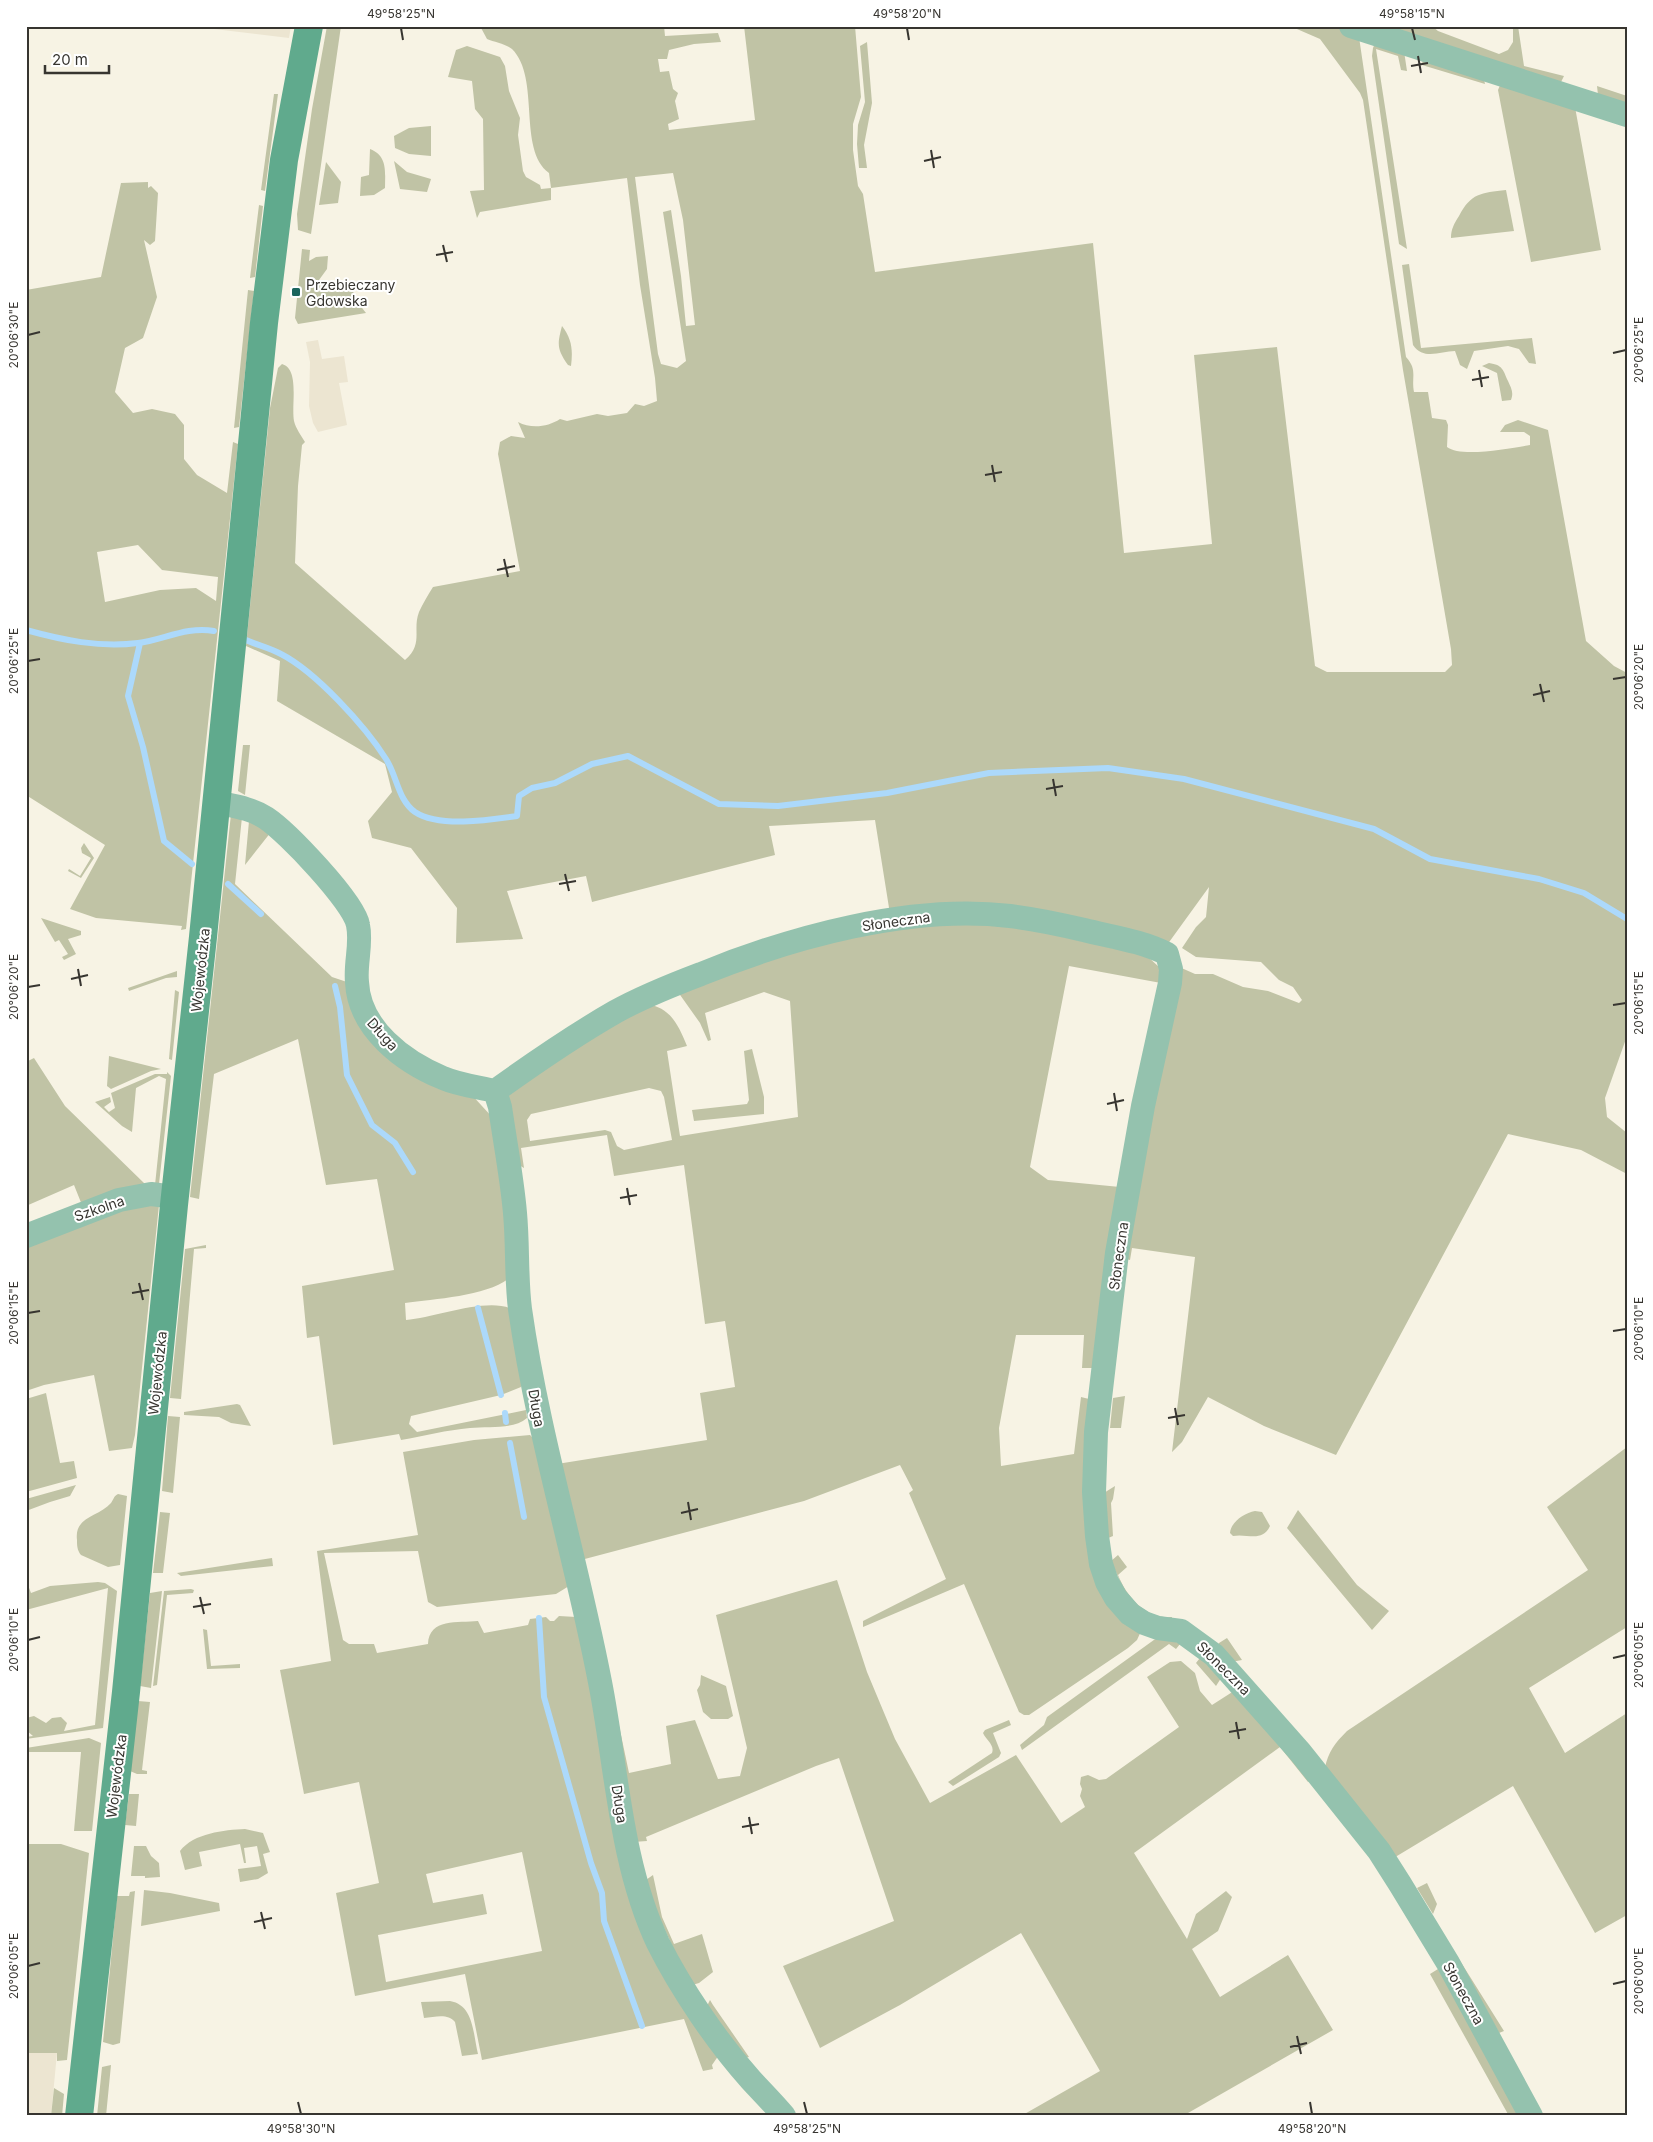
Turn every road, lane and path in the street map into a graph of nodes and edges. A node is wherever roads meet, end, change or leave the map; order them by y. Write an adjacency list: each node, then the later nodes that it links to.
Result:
1 (309, 26): 4 (main road, Wojewódzka)
2 (1351, 26): 3 (street)
3 (1627, 115)
4 (215, 802): 5 (street, Długa); 6 (main road, Wojewódzka)
5 (495, 1091): 9 (street, Długa); 10 (street, Słoneczna)
6 (175, 1197): 7 (street, Szkolna); 8 (main road, Wojewódzka)
7 (26, 1236)
8 (79, 2116)
9 (784, 2116)
10 (1531, 2116)

